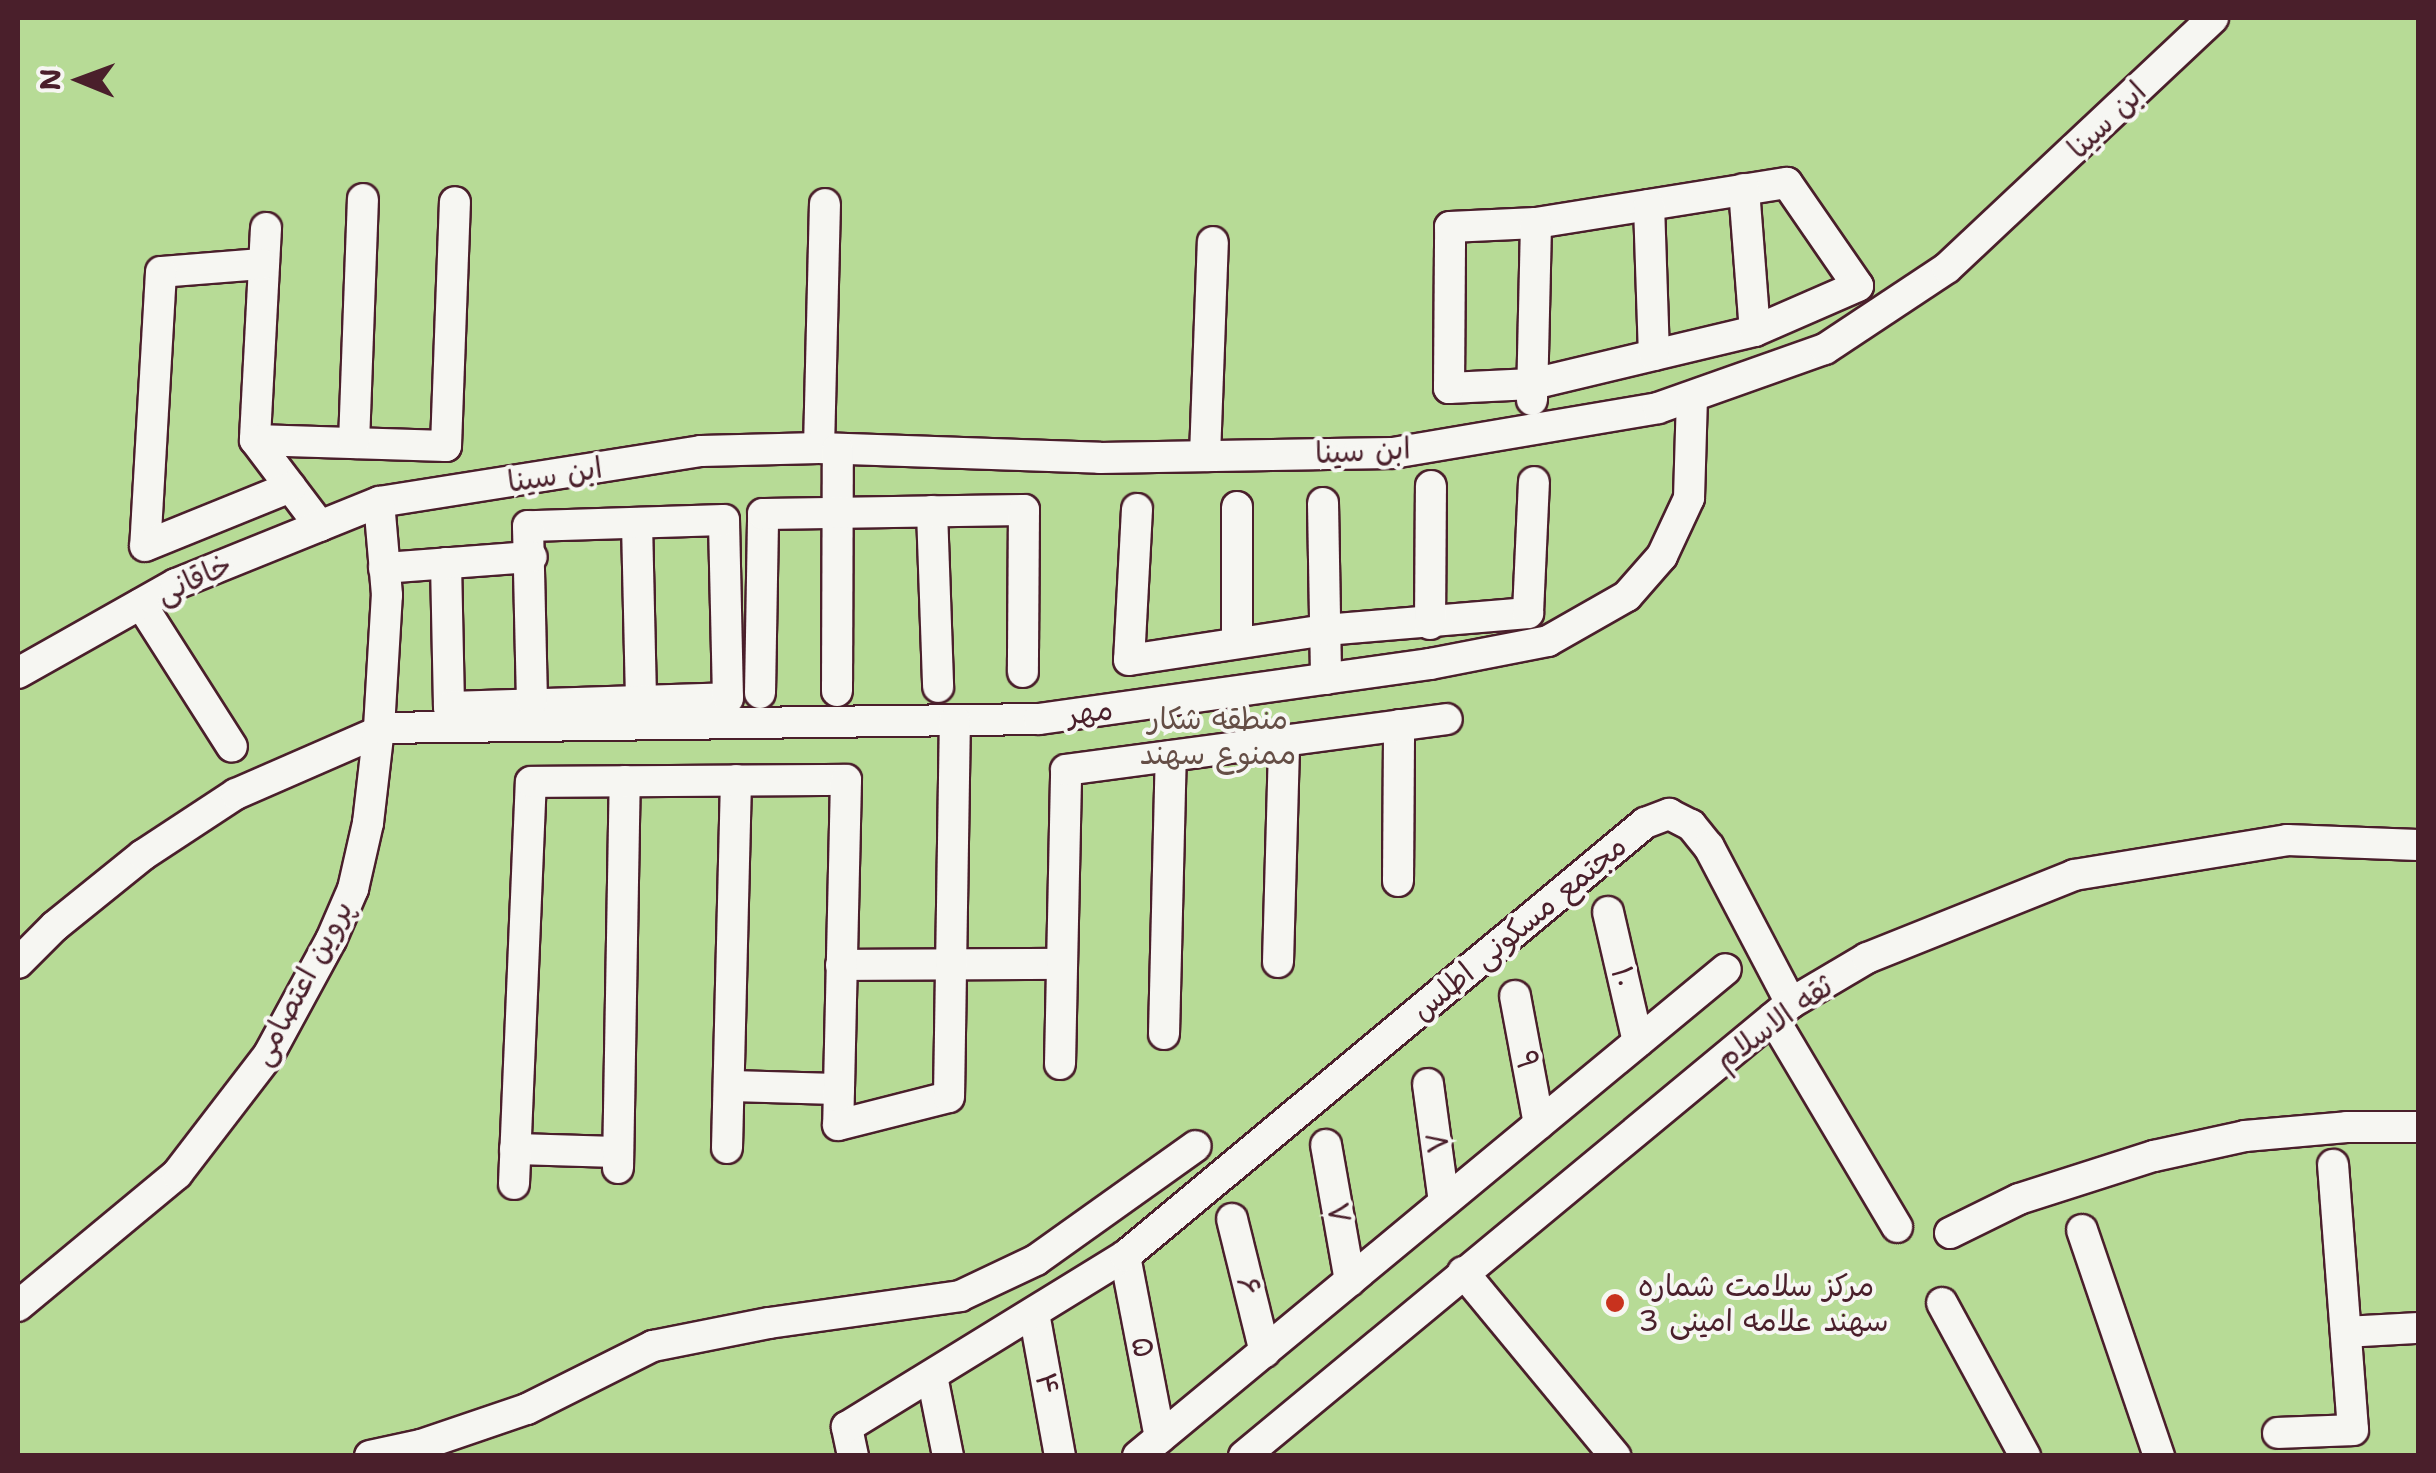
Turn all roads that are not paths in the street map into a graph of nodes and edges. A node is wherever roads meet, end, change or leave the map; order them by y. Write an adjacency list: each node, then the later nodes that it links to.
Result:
1 (2213, 18): 14 (street, ابن سینا)
2 (1744, 189): 6 (street); 11 (street); 11 (street)
3 (363, 198): 17 (street)
4 (455, 202): 17 (street)
5 (825, 204): 18 (street)
6 (1650, 205): 7 (street); 12 (street)
7 (1536, 223): 13 (street); 13 (street)
8 (266, 228): 10 (street)
9 (1212, 242): 19 (street)
10 (262, 264): 16 (street); 22 (street)
11 (1756, 331): 12 (street)
12 (1654, 355): 13 (street)
13 (1532, 384): 15 (street)
14 (1692, 397): 15 (street, ابن سینا); 40 (street, مهر)
15 (1532, 429): 19 (street, ابن سینا)
16 (255, 440): 17 (street); 22 (street)
17 (354, 444)
18 (828, 448): 19 (street, ابن سینا); 23 (street, ابن سینا); 27 (street)
19 (1206, 456)
20 (1534, 482): 35 (street)
21 (1431, 486): 35 (street)
22 (290, 487): 30 (street)
23 (379, 502): 30 (street, خاقانی); 33 (street, پروین اعتصامی)
24 (1323, 503): 36 (street)
25 (1237, 507): 37 (street)
26 (1138, 509): 37 (street)
27 (838, 511): 28 (street); 42 (street); 43 (street)
28 (932, 511): 38 (street); 41 (street)
29 (636, 523): 31 (street); 45 (street); 45 (street)
30 (320, 526): 34 (street, خاقانی)
31 (532, 556): 32 (street); 44 (street)
32 (446, 563): 33 (street); 44 (street)
33 (384, 568): 49 (street, پروین اعتصامی)
34 (141, 604): 39 (street, خاقانی); 51 (street)
35 (1430, 624): 36 (street)
36 (1326, 630): 37 (street); 40 (street)
37 (1237, 642)
38 (1023, 672)
39 (18, 673)
40 (1326, 679): 47 (street, مهر)
41 (938, 687)
42 (836, 691)
43 (760, 693)
44 (532, 701): 45 (street)
45 (641, 703)
46 (1447, 719): 48 (street)
47 (955, 721): 49 (street, مهر); 60 (street)
48 (1398, 725): 50 (street); 56 (street)
49 (378, 730): 59 (street); 89 (street, پروین اعتصامی)
50 (1284, 741): 52 (street); 58 (street)
51 (232, 747)
52 (1172, 756): 61 (street); 66 (street)
53 (736, 780): 54 (street); 62 (street); 70 (street)
54 (626, 782): 77 (street); 77 (street)
55 (2418, 845): 65 (street, ثقه الاسلام)
56 (1398, 881)
57 (1608, 912): 67 (street, ۱۰)
58 (1278, 962)
59 (18, 963)
60 (952, 964): 61 (street); 62 (street); 71 (street)
61 (1062, 964): 68 (street)
62 (842, 965): 71 (street)
63 (1726, 969): 67 (street)
64 (1516, 996): 72 (street, ۹)
65 (1782, 1010): 82 (street); 85 (street, مجتمع مسکونی اطلس); 86 (street, ثقه الاسلام)
66 (1164, 1034)
67 (1638, 1042): 72 (street)
68 (1060, 1064)
69 (1428, 1084): 80 (street, ۸)
70 (729, 1086): 71 (street); 76 (street)
71 (839, 1090)
72 (1539, 1124): 80 (street)
73 (2418, 1128): 84 (street)
74 (1326, 1145): 87 (street, ۷)
75 (1196, 1146): 97 (street)
76 (727, 1148)
77 (516, 1150): 79 (street)
78 (2334, 1165): 92 (street)
79 (514, 1184)
80 (1444, 1202): 87 (street)
81 (1232, 1219): 93 (street, ۶)
82 (1897, 1227)
83 (2082, 1230): 104 (street)
84 (1950, 1233)
85 (1125, 1256): 90 (street); 96 (street, ۵)
86 (1464, 1272): 101 (street, ثقه الاسلام); 102 (street)
87 (1350, 1281): 93 (street)
88 (1942, 1303): 103 (street)
89 (18, 1306)
90 (1034, 1312): 94 (street); 100 (street, ۴)
91 (2418, 1328): 92 (street)
92 (2346, 1332): 95 (street)
93 (1264, 1352): 96 (street)
94 (932, 1376): 98 (street); 99 (street)
95 (2278, 1434)
96 (1149, 1447)
97 (370, 1456)
98 (852, 1456)
99 (948, 1456)
100 (1060, 1456)
101 (1244, 1456)
102 (1615, 1456)
103 (2025, 1456)
104 (2159, 1456)

